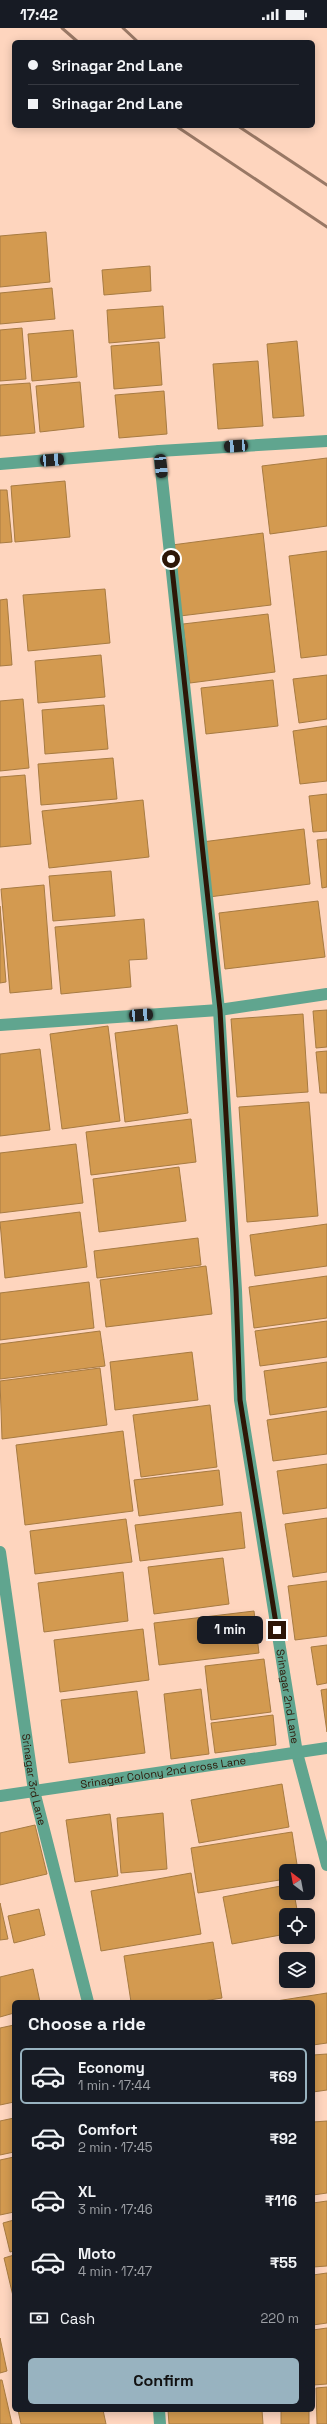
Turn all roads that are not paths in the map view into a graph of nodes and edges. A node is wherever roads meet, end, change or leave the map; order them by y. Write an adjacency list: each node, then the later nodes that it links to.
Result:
1 (327, 441): 2 (street)
2 (159, 450): 3 (street); 5 (street, Srinagar 2nd Lane)
3 (0, 464)
4 (327, 994): 5 (street)
5 (220, 1010): 6 (street); 9 (street, Srinagar 2nd Lane)
6 (0, 1025)
7 (0, 1552): 10 (street, Srinagar 3rd Lane)
8 (327, 1748): 9 (street, Srinagar Colony 2nd cross Lane)
9 (296, 1753): 10 (street, Srinagar Colony 2nd cross Lane); 12 (street, Srinagar 2nd Lane)
10 (34, 1791): 11 (street, Srinagar Colony 2nd cross Lane); 13 (street, Srinagar 3rd Lane)
11 (0, 1796)
12 (327, 1865)
13 (87, 2000)
14 (159, 2412): 15 (street)
15 (160, 2424)

